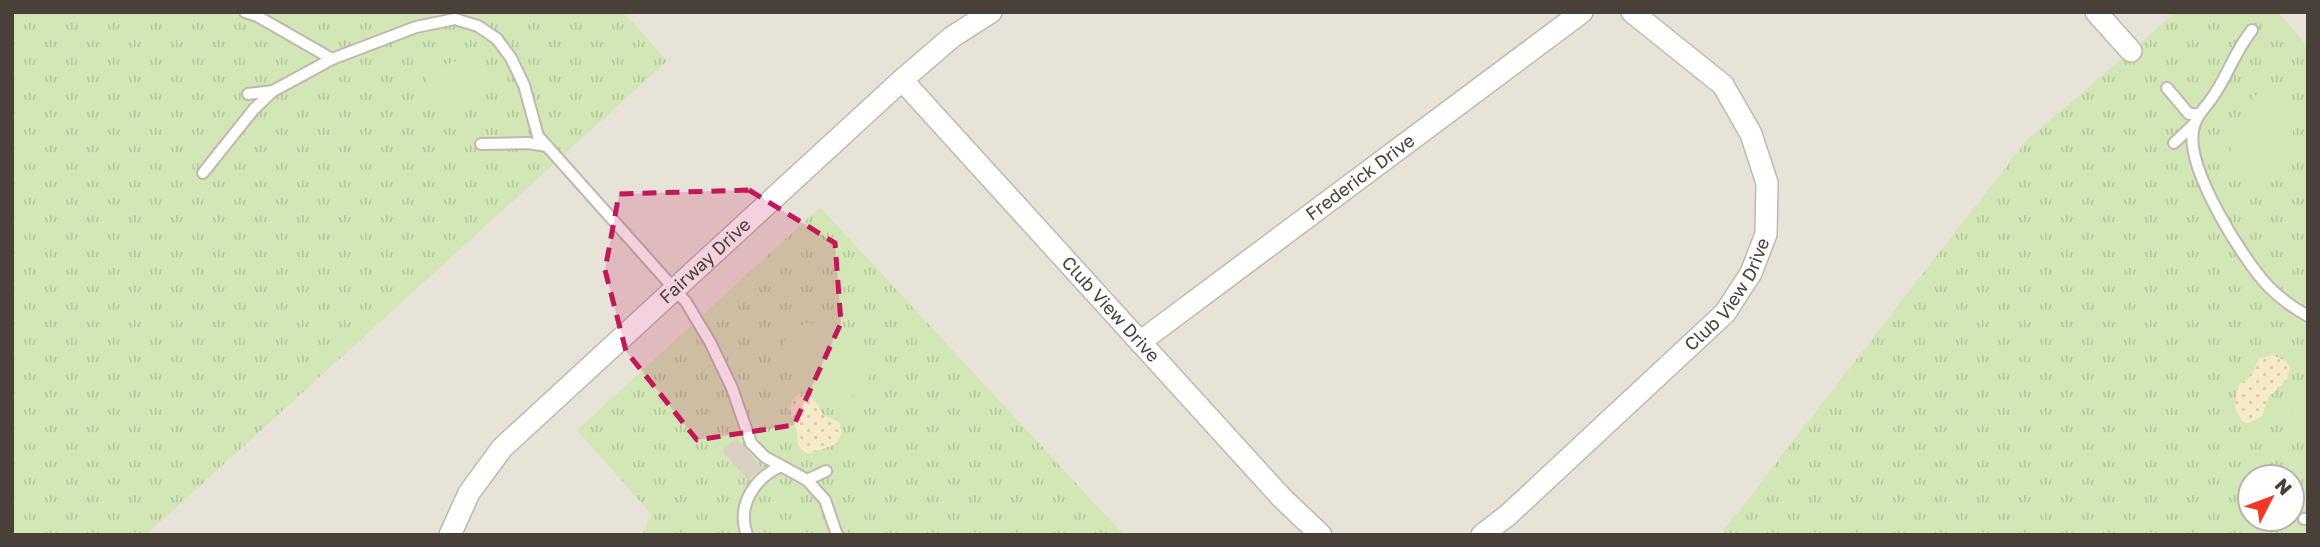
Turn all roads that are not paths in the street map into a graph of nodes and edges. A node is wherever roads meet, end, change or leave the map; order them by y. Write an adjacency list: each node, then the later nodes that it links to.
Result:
1 (245, 12): 8 (lane)
2 (991, 12): 9 (street, Fairway Drive)
3 (1582, 12): 20 (street, Frederick Drive)
4 (1632, 12): 28 (street, Club View Drive)
5 (2096, 12): 7 (street)
6 (2252, 30): 13 (lane)
7 (2131, 51)
8 (332, 59): 11 (lane); 16 (lane)
9 (902, 80): 18 (street, Fairway Drive); 20 (street, Club View Drive)
10 (2167, 88): 13 (lane)
11 (273, 91): 12 (lane); 17 (lane)
12 (247, 94)
13 (2196, 119): 14 (lane); 19 (lane)
14 (2174, 143)
15 (481, 144): 16 (lane)
16 (547, 146): 18 (lane)
17 (203, 173)
18 (675, 290): 21 (lane); 24 (street, Fairway Drive)
19 (2308, 316)
20 (1140, 342): 27 (street, Club View Drive)
21 (781, 466): 23 (lane); 25 (lane)
22 (826, 471): 23 (lane)
23 (807, 480): 26 (lane)
24 (450, 535)
25 (747, 535)
26 (837, 535)
27 (1321, 535)
28 (1482, 535)

